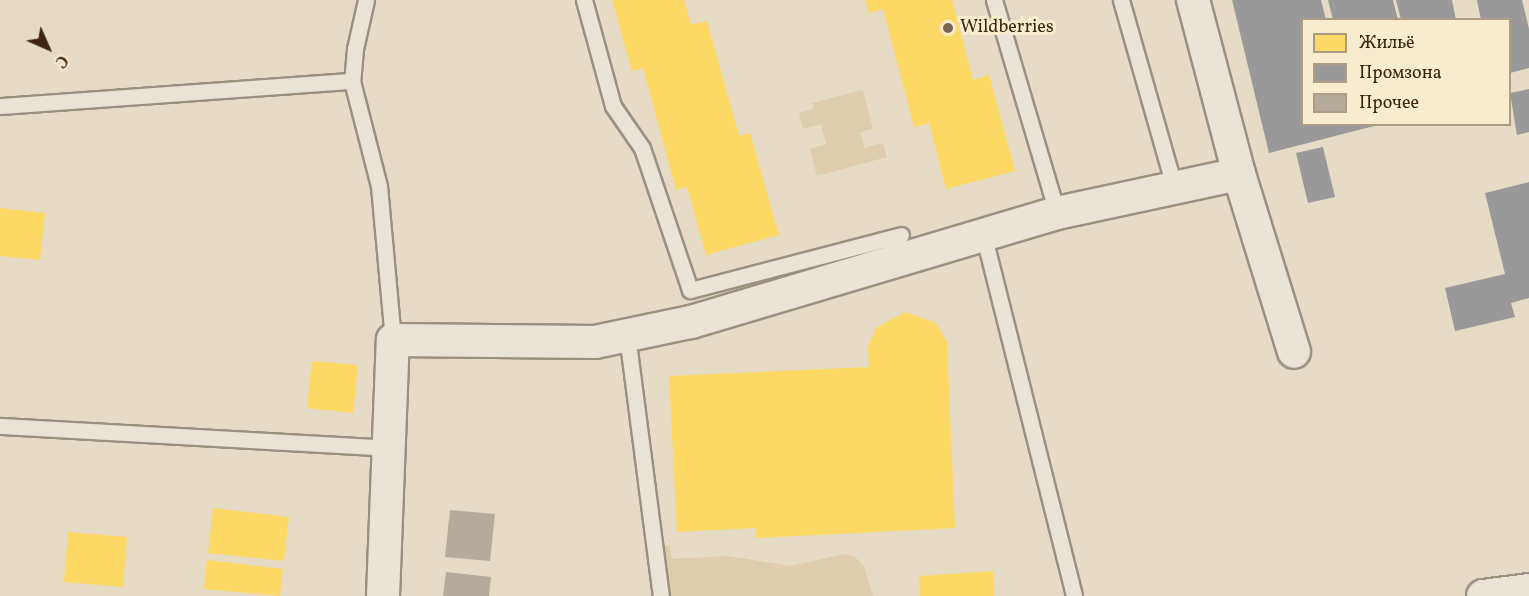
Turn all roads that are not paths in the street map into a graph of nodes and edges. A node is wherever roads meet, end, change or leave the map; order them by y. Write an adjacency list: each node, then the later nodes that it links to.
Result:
1 (366, 0): 6 (lane)
2 (584, 0): 12 (lane)
3 (994, 0): 10 (lane)
4 (1122, 0): 9 (lane)
5 (1193, 0): 8 (street)
6 (352, 81): 7 (lane); 14 (lane)
7 (0, 106)
8 (1239, 174): 9 (street); 15 (street)
9 (1175, 190): 10 (street)
10 (1057, 213): 11 (street)
11 (983, 233): 13 (street); 21 (lane)
12 (901, 235)
13 (627, 335): 14 (street); 20 (lane)
14 (393, 340): 17 (street)
15 (1294, 352)
16 (0, 426): 17 (lane)
17 (389, 448): 19 (street)
18 (1529, 590): 22 (street)
19 (382, 596)
20 (661, 596)
21 (1074, 596)
22 (1483, 596)

